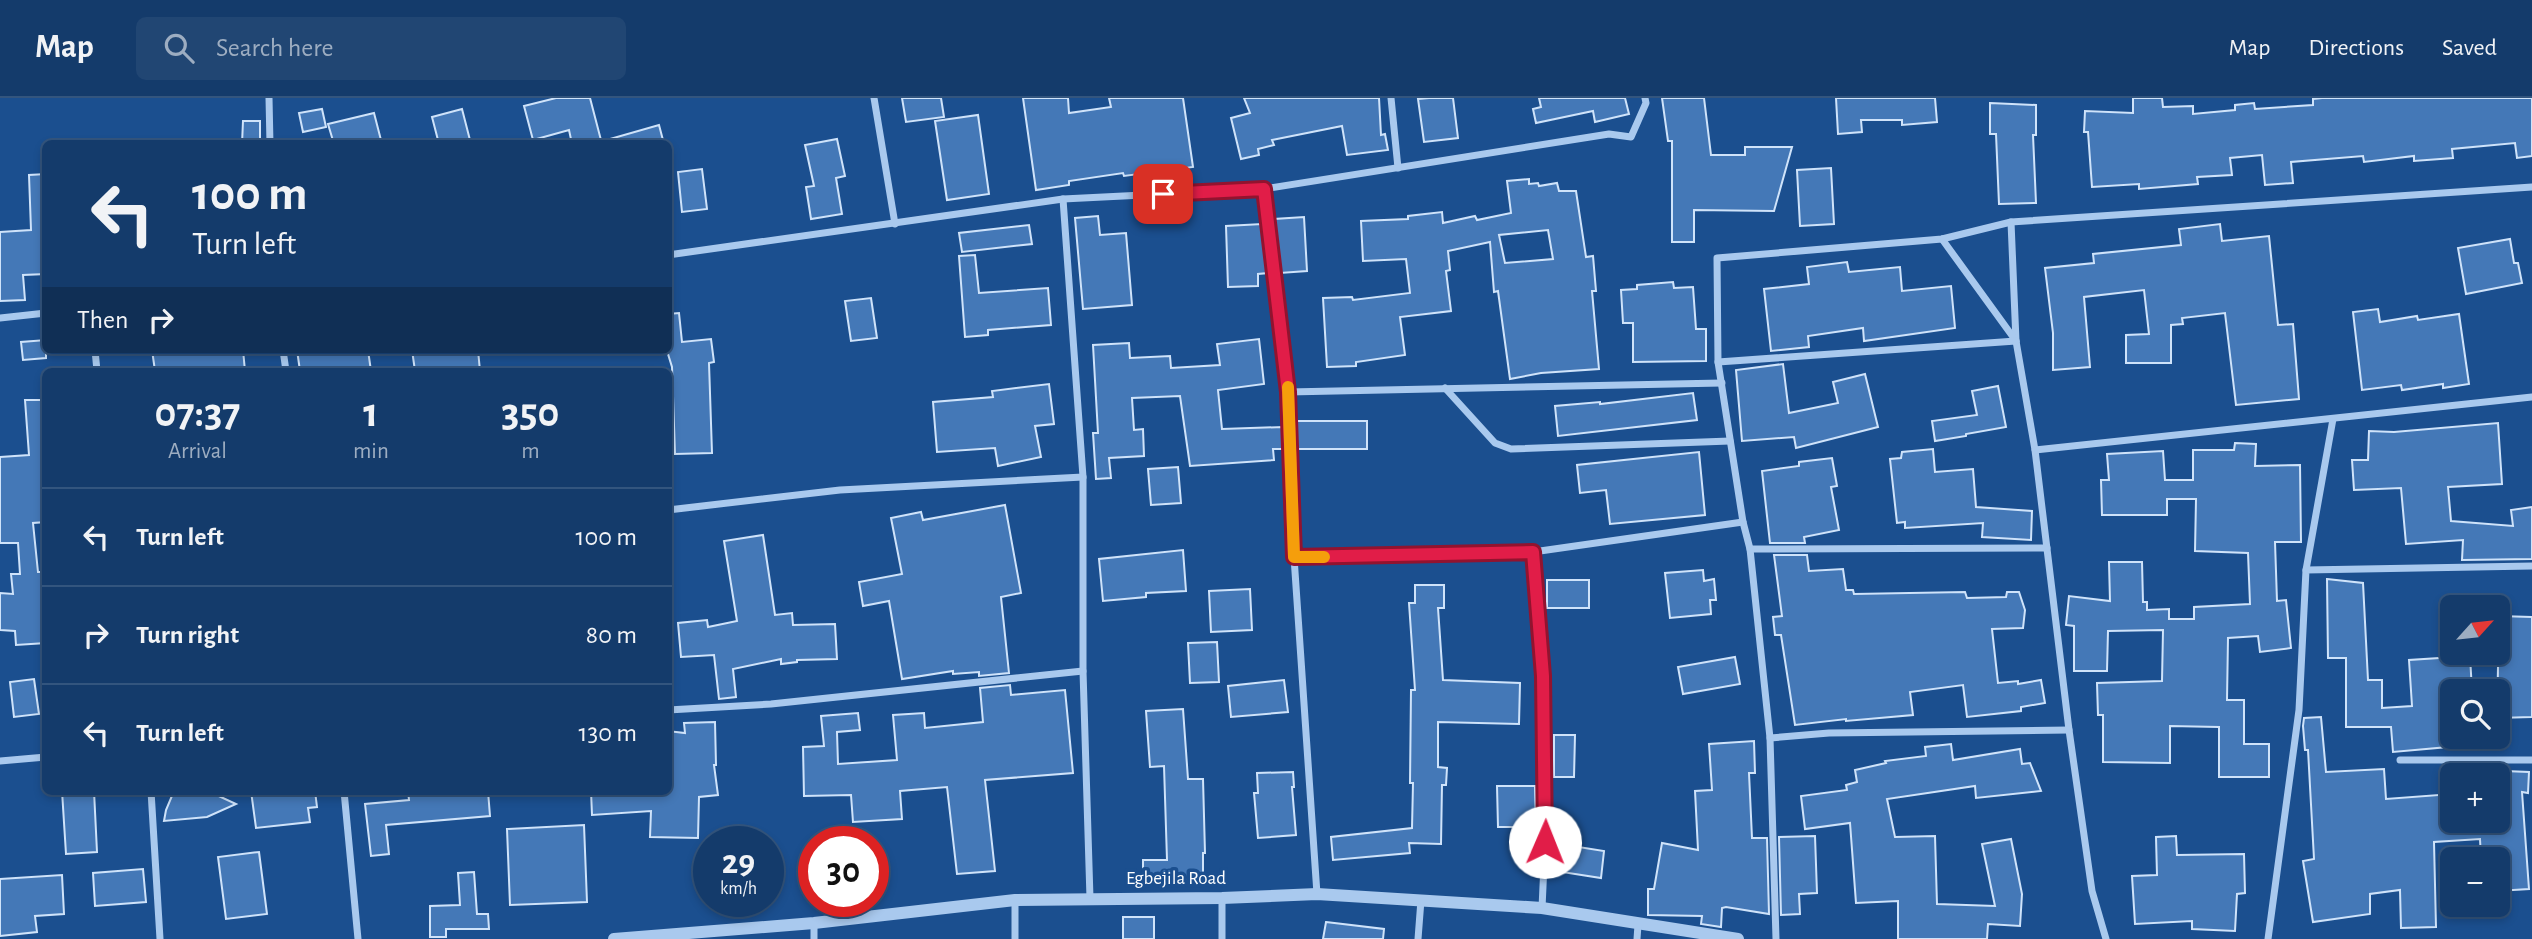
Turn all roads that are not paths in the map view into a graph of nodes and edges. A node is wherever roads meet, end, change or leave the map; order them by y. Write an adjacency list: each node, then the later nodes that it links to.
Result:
1 (269, 98): 5 (street)
2 (874, 98): 11 (street)
3 (1391, 98): 6 (street)
4 (1645, 98): 6 (street)
5 (270, 140)
6 (1398, 168): 8 (street)
7 (2532, 187): 10 (street)
8 (1264, 189): 9 (street); 20 (street)
9 (1063, 199): 11 (street); 25 (street)
10 (2011, 222): 12 (street); 16 (street)
11 (895, 224): 13 (street)
12 (1942, 239): 16 (street); 17 (street)
13 (672, 254)
14 (42, 313): 15 (street)
15 (0, 318)
16 (2016, 341): 17 (street); 24 (street)
17 (1718, 362): 18 (street)
18 (1722, 383): 19 (street); 23 (street)
19 (1445, 388): 20 (street); 23 (street)
20 (1288, 392): 31 (street)
21 (2532, 397): 22 (street)
22 (2333, 419): 24 (street); 33 (street)
23 (1730, 442): 27 (street)
24 (2035, 450): 28 (street)
25 (1083, 477): 26 (street); 34 (street)
26 (672, 510)
27 (1743, 522): 29 (street); 30 (street)
28 (2048, 548): 29 (street); 36 (street)
29 (1750, 549): 37 (street)
30 (1533, 552): 31 (street); 49 (street)
31 (1294, 557): 44 (street)
32 (2532, 566): 33 (street)
33 (2306, 570): 64 (street)
34 (1083, 671): 35 (street); 45 (street)
35 (672, 710)
36 (2069, 730): 37 (street); 63 (street)
37 (1770, 738): 62 (street)
38 (42, 757): 41 (street)
39 (2400, 760): 40 (street)
40 (2532, 760)
41 (0, 761)
42 (151, 795): 52 (street)
43 (344, 795): 53 (street)
44 (1317, 894): 46 (street, Egbejila Road); 48 (street, Egbejila Road)
45 (1090, 898): 46 (street, Egbejila Road); 47 (street, Egbejila Road)
46 (1222, 898): 58 (street)
47 (1014, 900): 50 (street, Egbejila Road); 57 (street)
48 (1421, 900): 49 (street, Egbejila Road); 59 (street)
49 (1542, 908): 51 (street, Egbejila Road)
50 (814, 923): 55 (street, Egbejila Road); 56 (street)
51 (1639, 925): 60 (street); 61 (street, Egbejila Road)
52 (160, 939)
53 (358, 939)
54 (614, 939): 55 (street, Egbejila Road)
55 (620, 939)
56 (814, 939)
57 (1015, 939)
58 (1222, 939)
59 (1418, 939)
60 (1637, 939)
61 (1738, 939)
62 (1776, 939)
63 (2106, 939)
64 (2268, 939)

